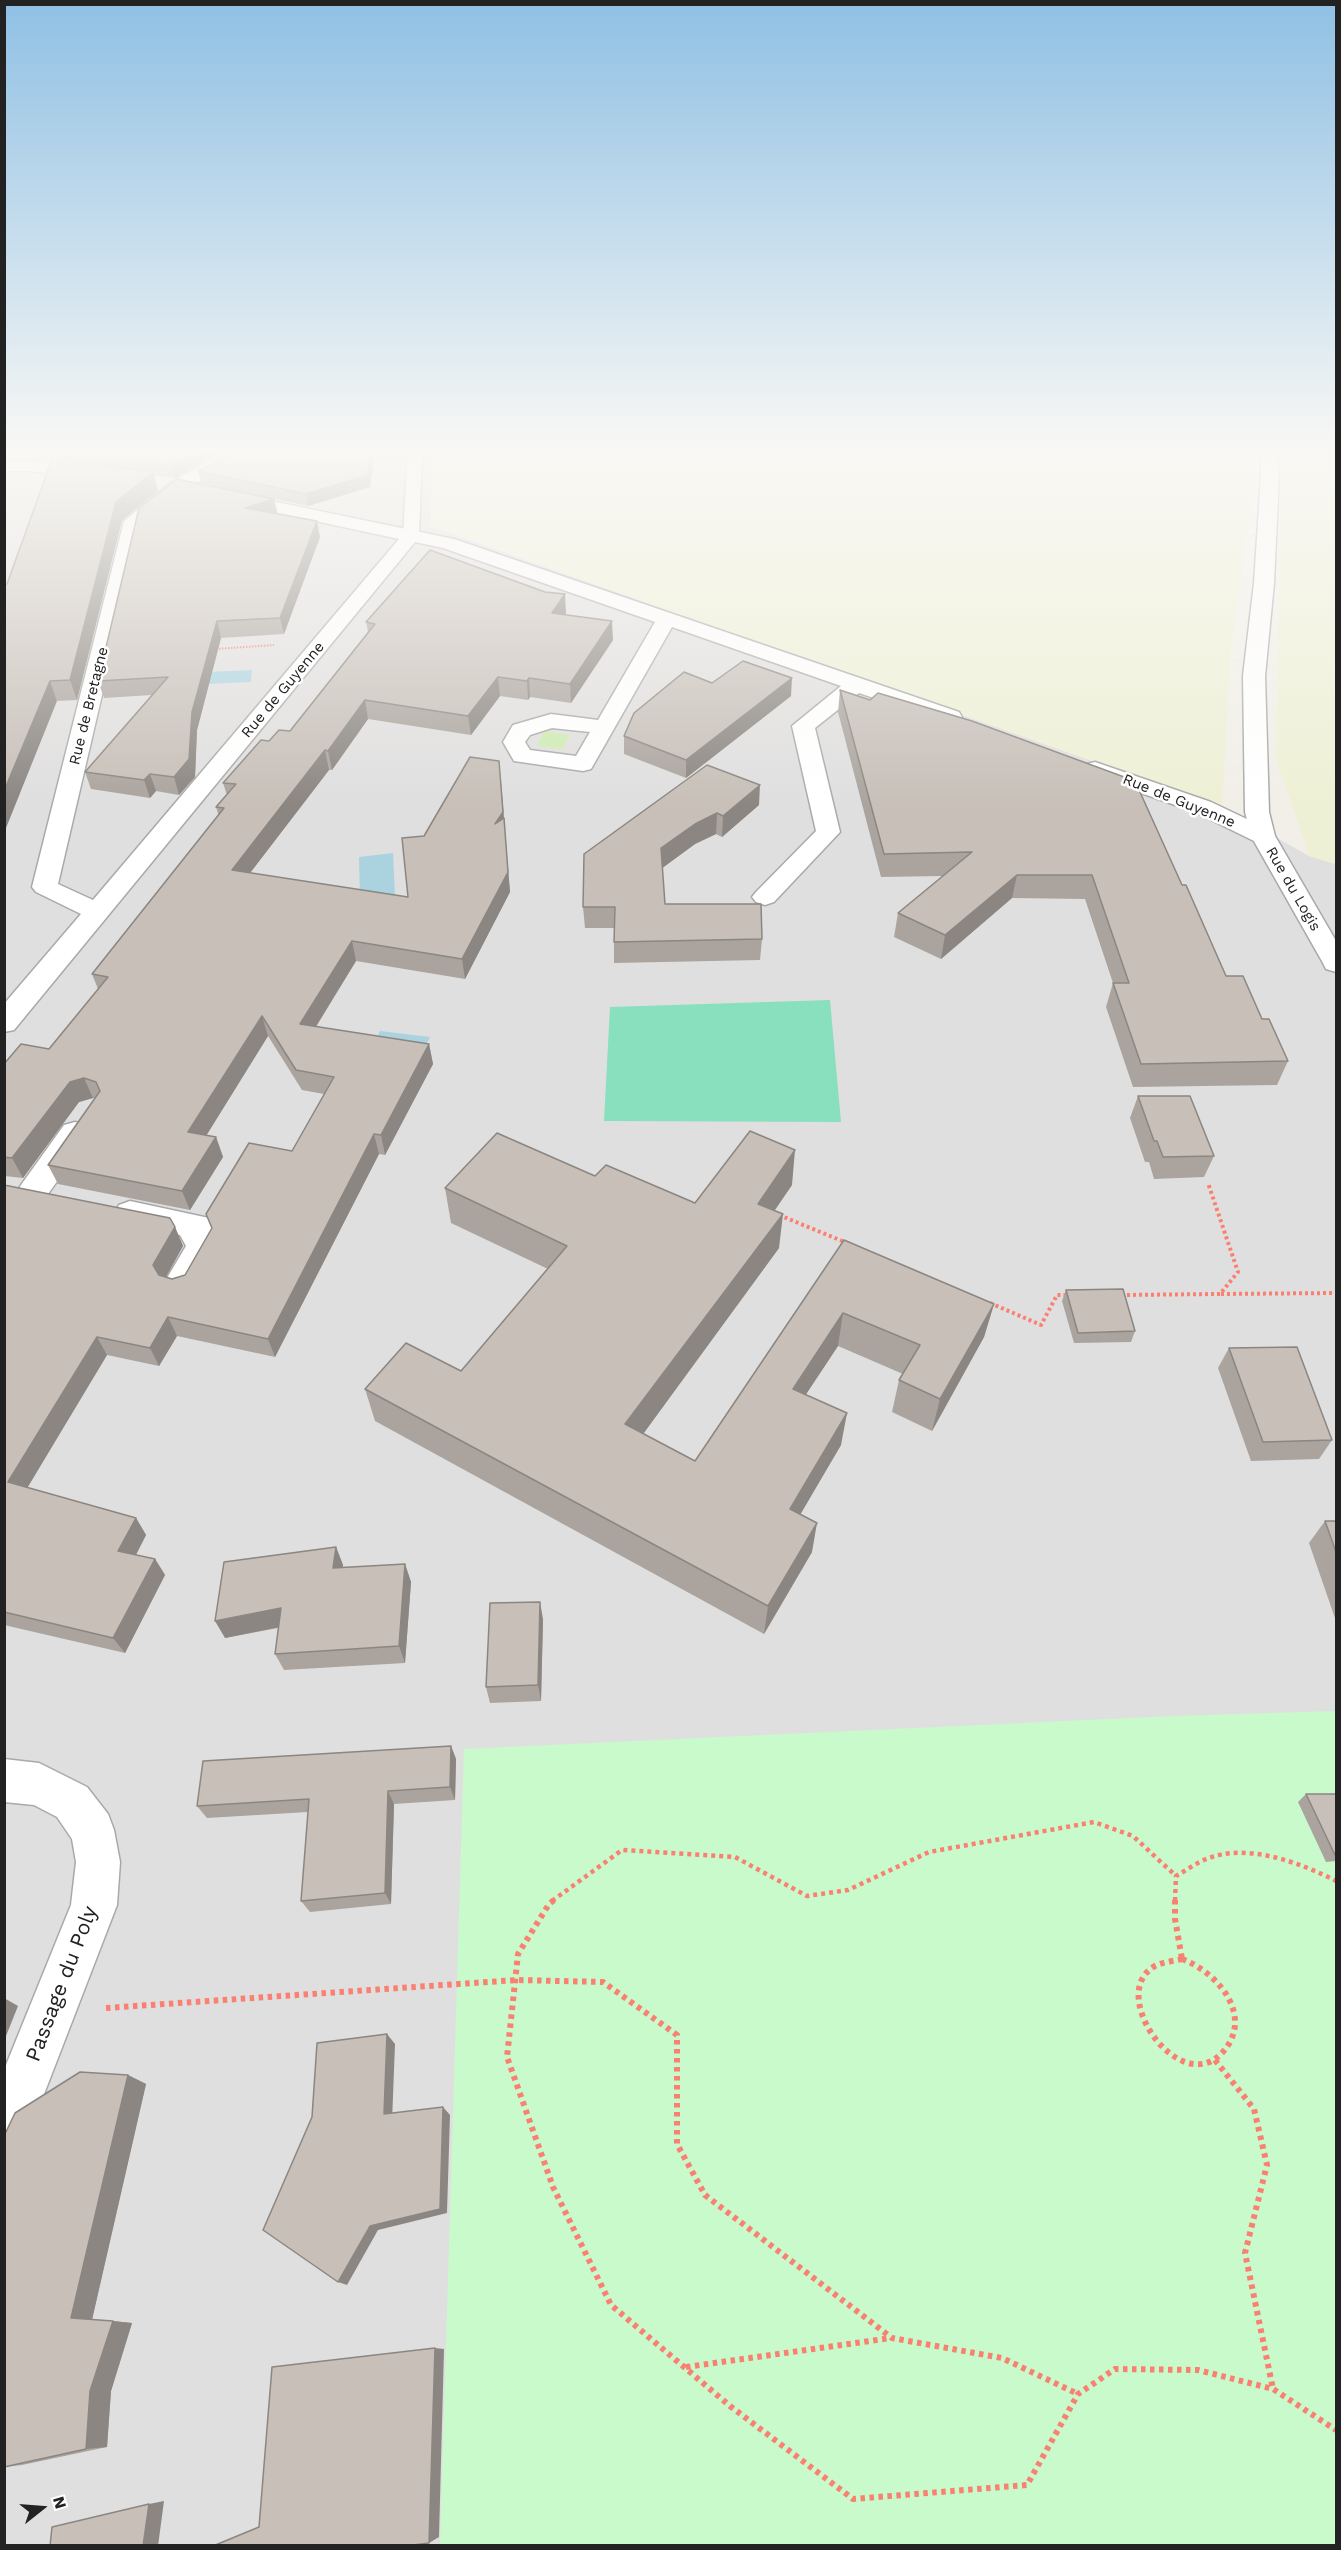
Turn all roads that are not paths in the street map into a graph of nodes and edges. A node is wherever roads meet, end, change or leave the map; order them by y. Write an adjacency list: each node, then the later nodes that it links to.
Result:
1 (122, 568): 12 (street, Rue de Bretagne)
2 (384, 568): 12 (street, Rue de Guyenne)
3 (518, 568): 5 (street)
4 (1265, 568): 10 (street)
5 (666, 620): 6 (street); 8 (street)
6 (857, 684): 7 (street); 11 (street)
7 (968, 724)
8 (604, 727)
9 (1080, 764): 10 (street, Rue de Guyenne)
10 (1260, 824): 13 (street, Rue du Logis)
11 (765, 897)
12 (99, 912): 14 (street, Rue de Guyenne)
13 (1336, 963)
14 (4, 1023)
15 (92, 1110): 16 (street)
16 (18, 1191): 17 (street)
17 (65, 1200)
18 (99, 1207): 19 (street)
19 (181, 1283)
20 (4, 1780): 21 (street, Passage du Poly)
21 (4, 2133)

